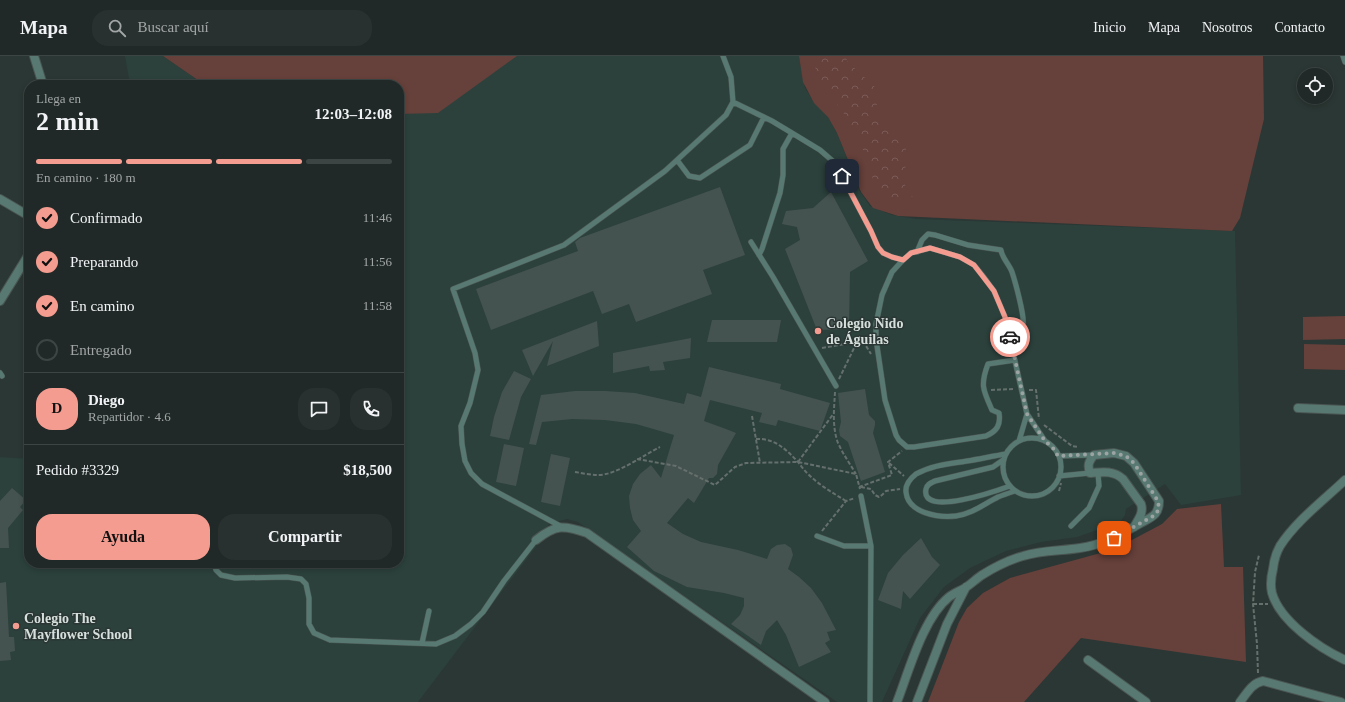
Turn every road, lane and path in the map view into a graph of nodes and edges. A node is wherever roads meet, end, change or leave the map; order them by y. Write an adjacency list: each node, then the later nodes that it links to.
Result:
1 (34, 56): 5 (street)
2 (723, 56): 6 (lane)
3 (1343, 56): 4 (lane)
4 (1345, 62)
5 (41, 80)
6 (733, 102): 7 (lane); 9 (lane)
7 (764, 117): 8 (lane); 9 (lane)
8 (792, 133): 14 (lane); 15 (lane)
9 (677, 160): 58 (lane)
10 (0, 199): 11 (street)
11 (24, 213)
12 (751, 242): 14 (lane)
13 (917, 252): 15 (lane); 18 (lane); 18 (lane)
14 (758, 255): 21 (lane)
15 (903, 260): 19 (lane)
16 (24, 262): 17 (street)
17 (0, 301)
18 (1010, 338): 22 (lane)
19 (876, 339): 20 (path); 35 (lane)
20 (857, 342): 21 (path); 23 (path)
21 (815, 350): 23 (lane)
22 (1015, 360): 24 (lane); 25 (lane)
23 (836, 386): 28 (path)
24 (1022, 389): 25 (path); 29 (lane); 36 (path)
25 (984, 390): 35 (lane)
26 (1298, 408): 27 (street)
27 (1345, 410)
28 (834, 412): 42 (path); 47 (path)
29 (1027, 414): 32 (lane); 33 (lane)
30 (752, 416): 31 (path)
31 (756, 439): 42 (path); 44 (path)
32 (1020, 441): 33 (lane); 37 (lane)
33 (1045, 441): 39 (lane)
34 (660, 447): 40 (path)
35 (907, 447): 43 (path)
36 (1080, 447)
37 (1006, 454): 41 (lane); 50 (lane)
38 (1094, 455): 39 (lane); 46 (street); 59 (street)
39 (1058, 456): 48 (lane)
40 (637, 459): 44 (path); 45 (path)
41 (1004, 460): 51 (lane); 51 (lane)
42 (798, 462): 44 (path); 47 (path); 56 (path)
43 (888, 462): 50 (path); 52 (path)
44 (760, 463)
45 (575, 472)
46 (1094, 473): 48 (lane); 57 (lane); 59 (street)
47 (856, 474): 52 (path)
48 (1059, 476): 54 (lane)
49 (1345, 480): 67 (street)
50 (909, 481): 53 (lane)
51 (1010, 486): 54 (lane)
52 (860, 487): 53 (path); 55 (path)
53 (906, 489): 54 (lane)
54 (1015, 491)
55 (861, 496): 56 (path); 62 (lane)
56 (846, 501): 60 (path)
57 (1072, 526)
58 (563, 527): 61 (street); 75 (street)
59 (1134, 527): 65 (street)
60 (817, 536): 62 (lane)
61 (536, 540): 71 (lane)
62 (871, 546): 76 (lane)
63 (1259, 555): 66 (path)
64 (215, 568): 71 (lane)
65 (966, 587): 69 (street); 70 (street)
66 (1253, 604): 67 (path); 74 (path)
67 (1277, 605): 73 (street)
68 (429, 611): 71 (lane)
69 (934, 614): 70 (street); 77 (street)
70 (947, 624): 78 (street)
71 (422, 644)
72 (1088, 660): 79 (street)
73 (1345, 660)
74 (1255, 684): 80 (street); 81 (street)
75 (825, 702)
76 (870, 702)
77 (897, 702)
78 (917, 702)
79 (1146, 702)
80 (1240, 702)
81 (1342, 702)

